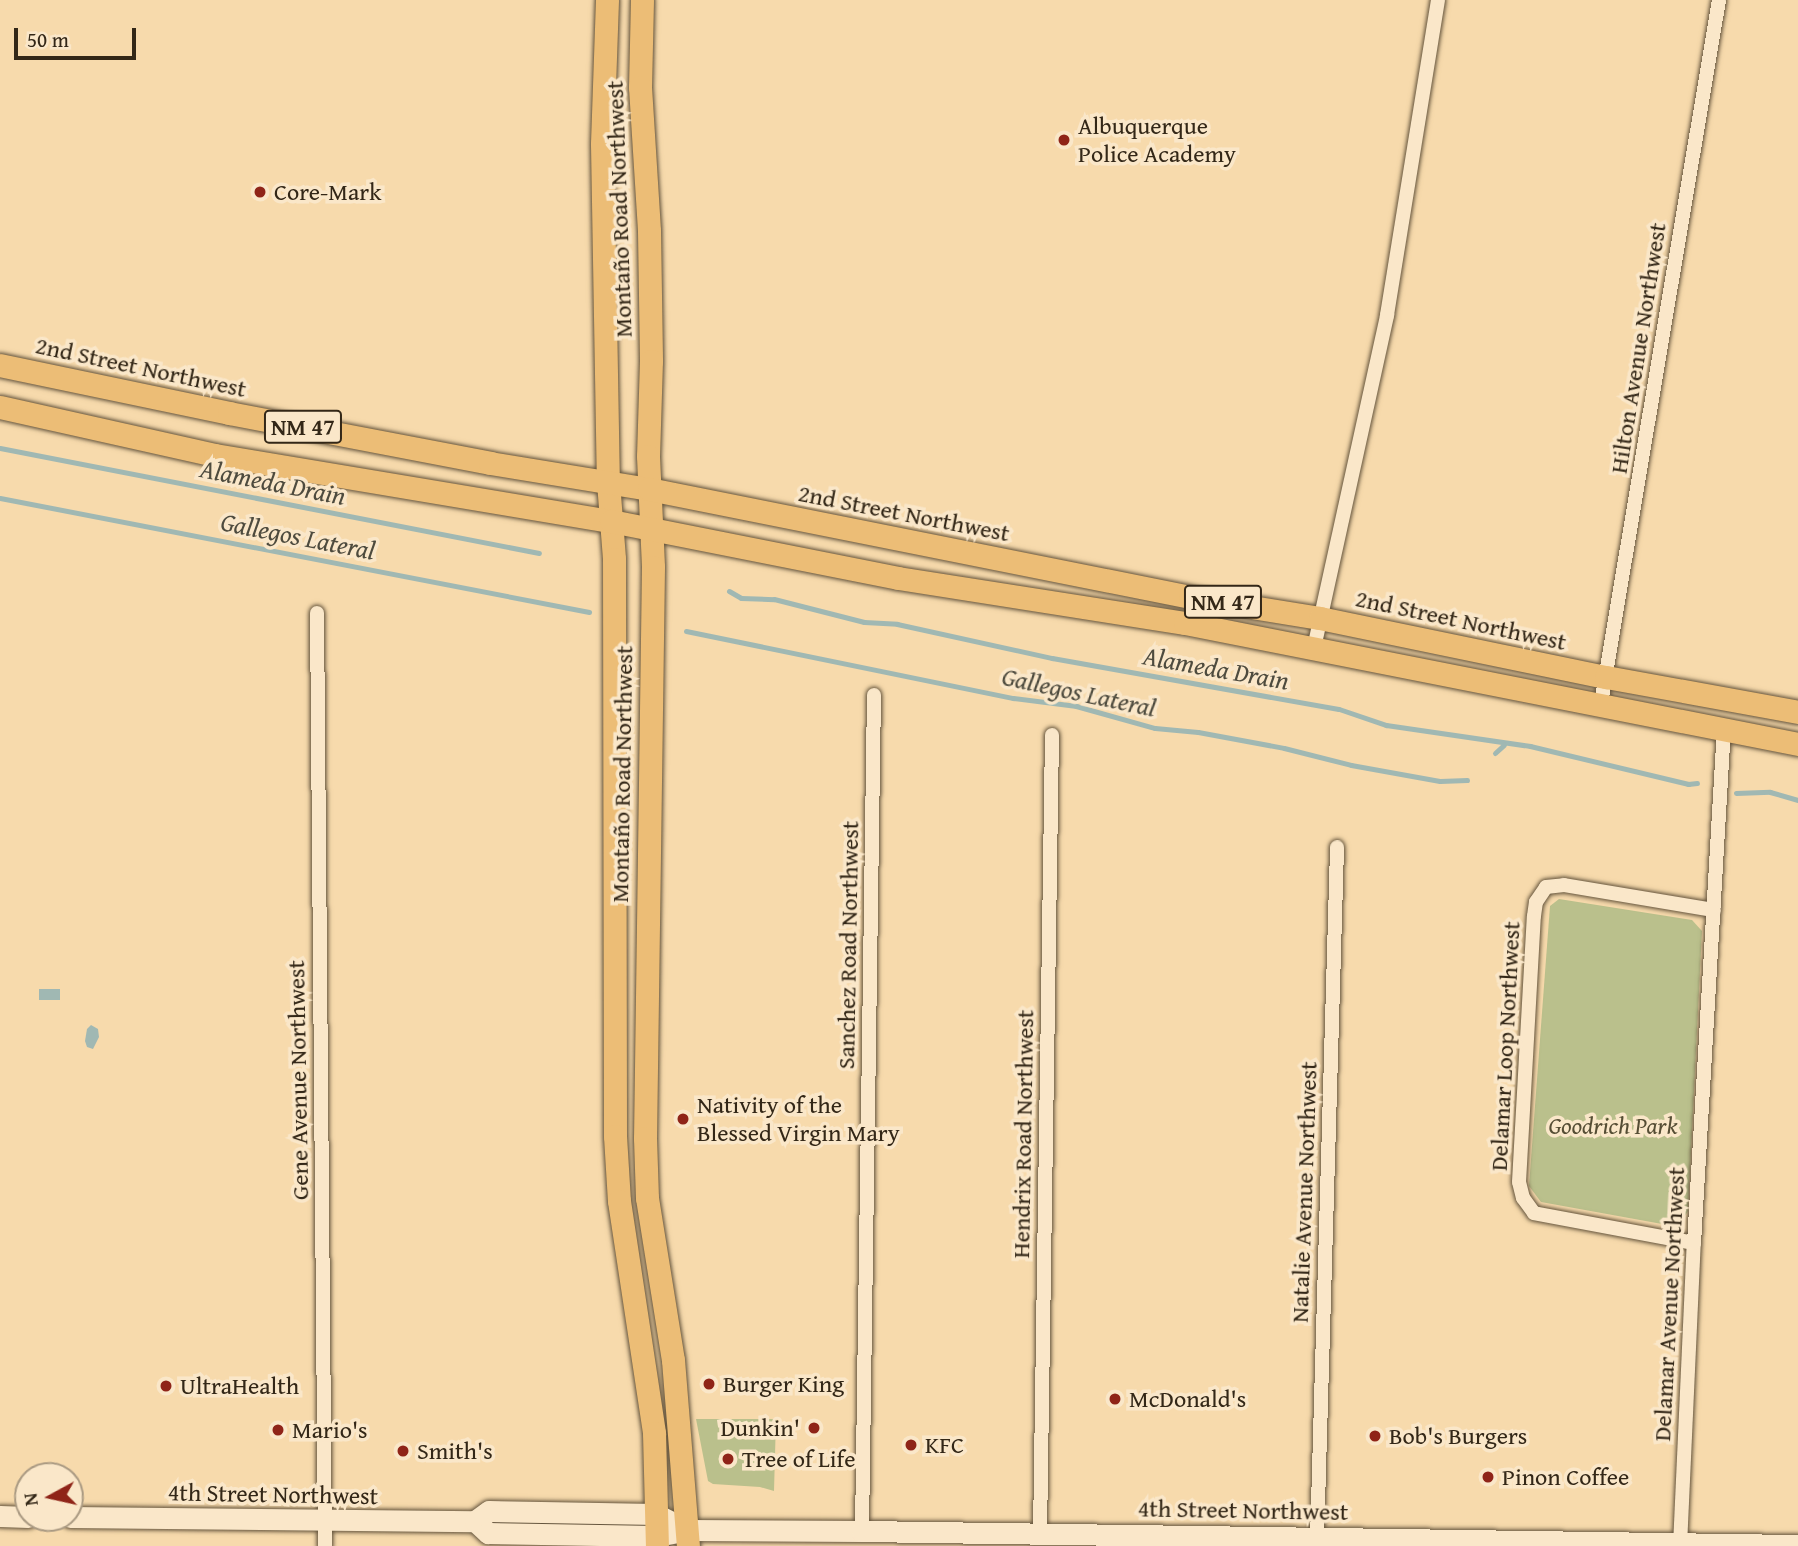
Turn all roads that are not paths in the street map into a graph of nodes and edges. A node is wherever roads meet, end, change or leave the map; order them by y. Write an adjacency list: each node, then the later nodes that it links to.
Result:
1 (607, 0): 7 (main road, Montaño Road Northwest)
2 (642, 0): 8 (main road, Montaño Road Northwest)
3 (1438, 0): 12 (street)
4 (1719, 0): 14 (street, Hilton Avenue Northwest)
5 (0, 365): 7 (main road, 2nd Street Northwest / NM 47)
6 (0, 407): 9 (main road, NM 47)
7 (608, 482): 8 (main road, 2nd Street Northwest / NM 47); 9 (main road, Montaño Road Northwest)
8 (649, 489): 10 (main road, Montaño Road Northwest); 12 (main road, 2nd Street Northwest / NM 47)
9 (611, 521): 10 (main road, NM 47); 27 (main road, Montaño Road Northwest)
10 (651, 529): 13 (main road, NM 47); 29 (main road, Montaño Road Northwest)
11 (317, 614): 25 (street, Gene Avenue Northwest)
12 (1320, 618): 13 (street); 14 (main road, 2nd Street Northwest / NM 47)
13 (1314, 648): 16 (main road, NM 47)
14 (1606, 677): 16 (street, Hilton Avenue Northwest); 17 (main road, 2nd Street Northwest / NM 47)
15 (874, 695): 26 (street, Sanchez Road Northwest)
16 (1601, 703): 18 (main road, NM 47)
17 (1798, 712)
18 (1724, 728): 20 (main road, NM 47); 22 (street, Delamar Avenue Northwest)
19 (1052, 735): 28 (street, Hendrix Road Northwest)
20 (1798, 744)
21 (1337, 847): 30 (street, Natalie Avenue Northwest)
22 (1714, 910): 23 (street, Delamar Avenue Northwest); 23 (street, Delamar Loop Northwest)
23 (1694, 1242): 33 (street, Delamar Avenue Northwest)
24 (84, 1517): 25 (main road, 4th Street Northwest)
25 (325, 1522): 27 (main road, 4th Street Northwest); 35 (street, Gene Avenue Northwest)
26 (862, 1531): 28 (main road, 4th Street Northwest); 29 (main road, 4th Street Northwest)
27 (657, 1532): 29 (main road, 4th Street Northwest)
28 (1040, 1534): 31 (main road, 4th Street Northwest)
29 (688, 1538)
30 (1317, 1539): 31 (main road, 4th Street Northwest); 32 (main road, 4th Street Northwest)
31 (1108, 1540)
32 (1428, 1543): 33 (main road, 4th Street Northwest)
33 (1680, 1545): 34 (main road, 4th Street Northwest)
34 (1798, 1545)
35 (325, 1546)

